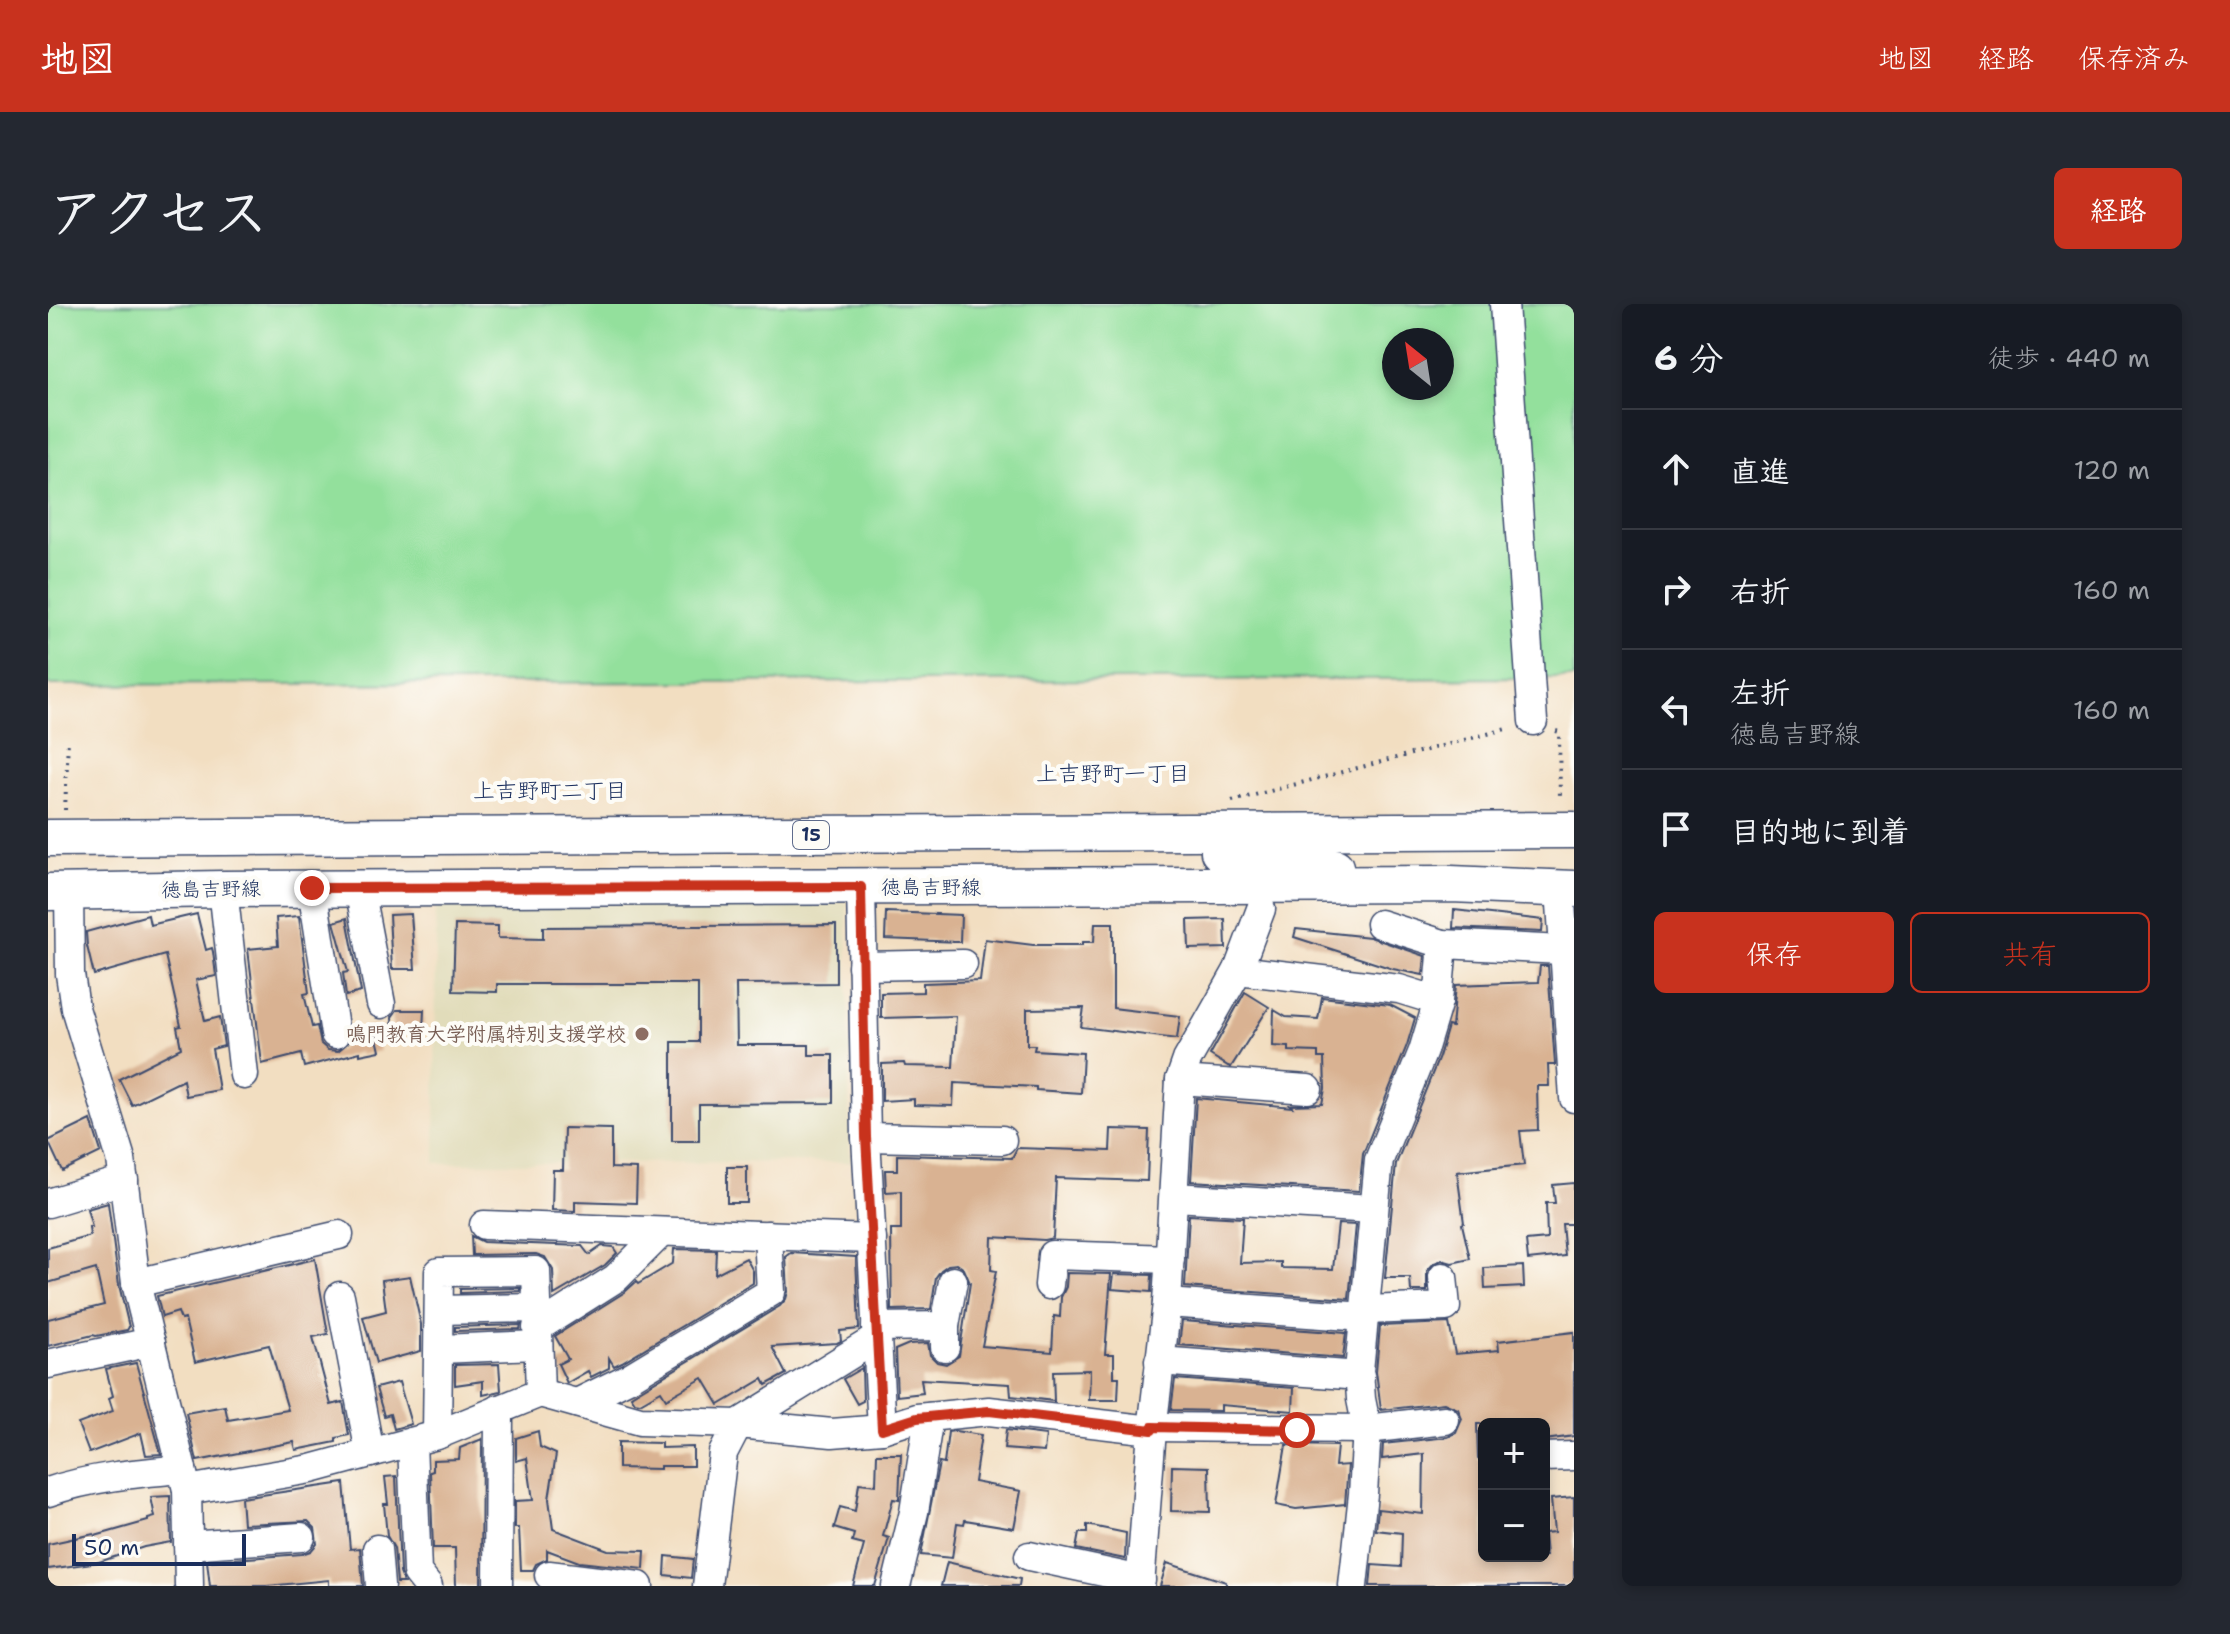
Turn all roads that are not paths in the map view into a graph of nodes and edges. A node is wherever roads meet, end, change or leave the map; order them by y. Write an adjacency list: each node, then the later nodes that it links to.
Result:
1 (1504, 304): 2 (street)
2 (1546, 726)
3 (1567, 817): 5 (main road, 15)
4 (56, 826): 5 (main road, 15)
5 (1119, 834): 6 (main road)
6 (1451, 884): 7 (main road, 徳島吉野線); 11 (main road, 徳島吉野線)
7 (861, 887): 9 (main road, 徳島吉野線); 18 (street)
8 (312, 888): 9 (main road, 徳島吉野線); 10 (main road, 徳島吉野線); 22 (street)
9 (359, 888): 21 (street)
10 (223, 889): 12 (main road, 徳島吉野線); 23 (street)
11 (1567, 889): 16 (street)
12 (59, 892): 29 (street)
13 (1261, 909): 19 (street)
14 (1380, 924): 15 (street)
15 (1443, 944): 16 (street); 20 (street)
16 (1562, 950): 26 (street)
17 (963, 964): 18 (street)
18 (862, 966): 27 (street)
19 (1238, 970): 20 (street); 24 (street)
20 (1438, 1001): 32 (street)
21 (381, 1004)
22 (335, 1034)
23 (244, 1075)
24 (1180, 1080): 25 (street); 30 (street)
25 (1308, 1089)
26 (1574, 1098)
27 (866, 1137): 28 (street); 37 (street)
28 (1002, 1140)
29 (124, 1180): 31 (street); 41 (street)
30 (1175, 1197): 32 (street); 38 (street)
31 (48, 1203)
32 (1373, 1209): 46 (street)
33 (484, 1225): 34 (street)
34 (662, 1232): 36 (street); 47 (street)
35 (339, 1235): 41 (street)
36 (768, 1235): 37 (street); 55 (street)
37 (872, 1239): 48 (street)
38 (1170, 1259): 42 (street); 44 (street)
39 (1443, 1277): 46 (street)
40 (953, 1281): 48 (street)
41 (136, 1283): 49 (street)
42 (1049, 1285)
43 (340, 1296): 64 (street)
44 (1167, 1303): 46 (street); 51 (street)
45 (439, 1310): 47 (street); 47 (street); 50 (street)
46 (1366, 1314): 53 (street)
47 (537, 1327): 50 (street); 54 (street)
48 (877, 1333): 59 (street); 60 (street)
49 (151, 1342): 52 (street); 67 (street)
50 (440, 1349): 63 (street)
51 (1159, 1361): 53 (street); 61 (street)
52 (48, 1364)
53 (1360, 1376): 62 (street)
54 (540, 1393): 55 (street); 56 (street)
55 (577, 1403): 59 (street)
56 (499, 1409): 63 (street); 78 (street)
57 (929, 1417): 60 (street); 61 (street); 81 (street)
58 (1445, 1420): 62 (street)
59 (738, 1424): 60 (street); 80 (street)
60 (882, 1429)
61 (1152, 1429): 62 (street); 74 (street)
62 (1367, 1429): 82 (street)
63 (425, 1438): 64 (street); 77 (street)
64 (370, 1453): 67 (street)
65 (1574, 1456): 66 (street)
66 (1550, 1457)
67 (184, 1480): 68 (street); 70 (street)
68 (48, 1492)
69 (301, 1537): 70 (street)
70 (188, 1545): 75 (street)
71 (377, 1549): 76 (street)
72 (1029, 1556): 74 (street)
73 (549, 1575): 79 (street)
74 (1140, 1583)
75 (189, 1586)
76 (380, 1586)
77 (428, 1586)
78 (498, 1586)
79 (639, 1586)
80 (707, 1586)
81 (896, 1586)
82 (1353, 1586)

